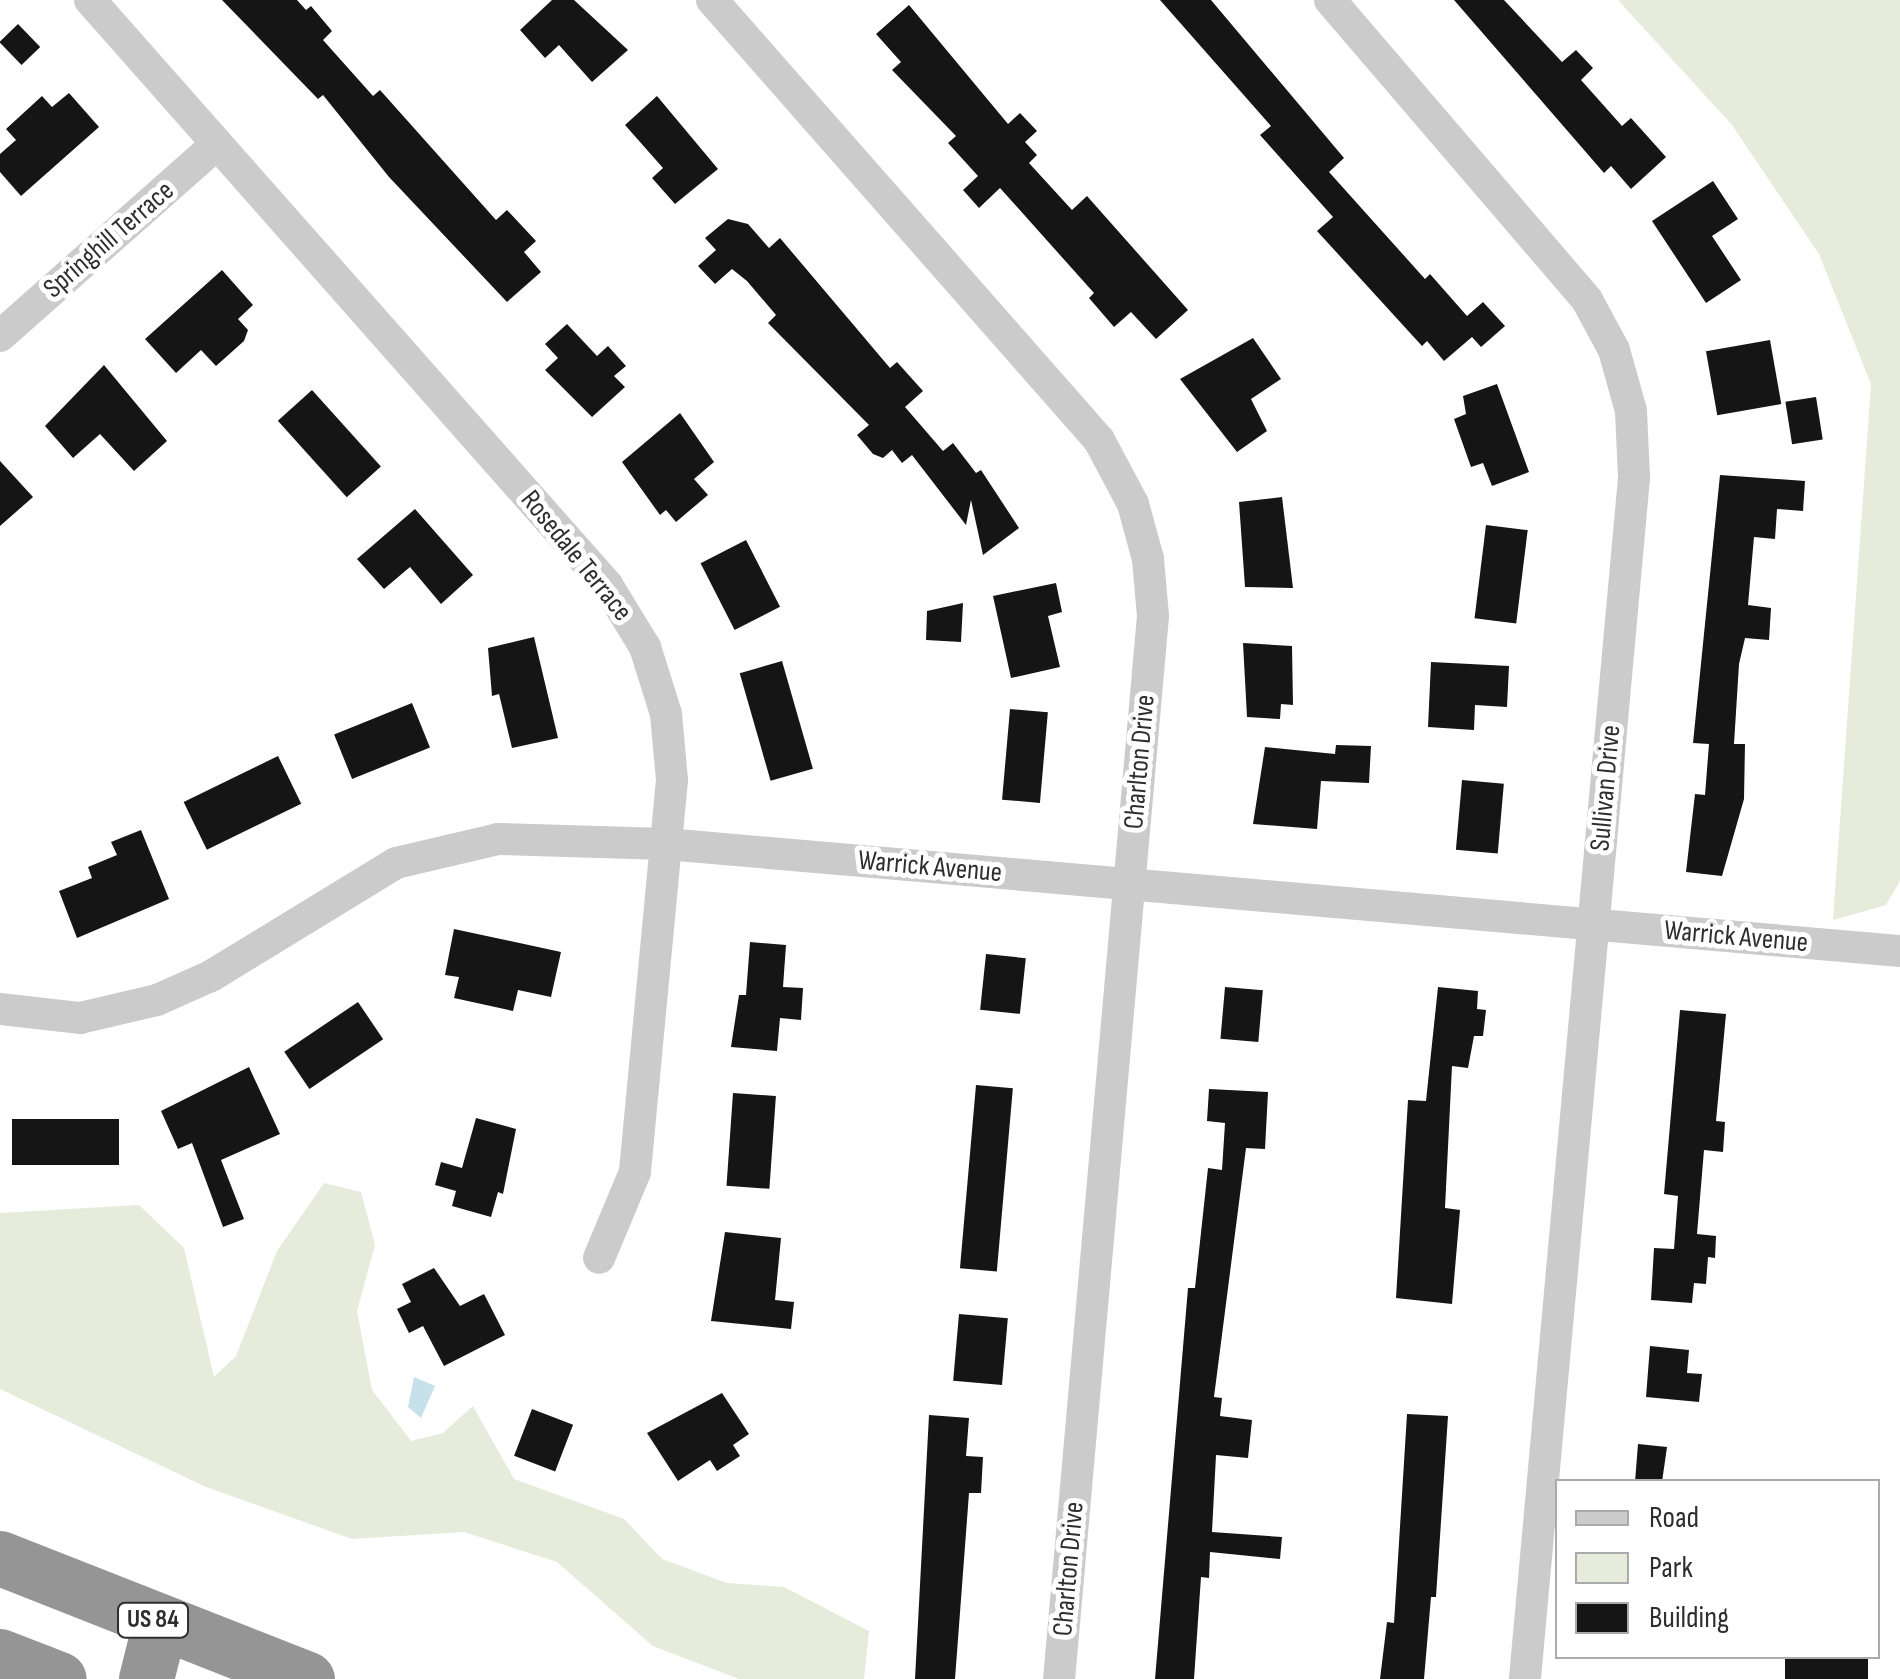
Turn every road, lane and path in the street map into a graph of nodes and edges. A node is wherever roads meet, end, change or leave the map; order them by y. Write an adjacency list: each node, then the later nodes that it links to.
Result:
1 (90, 0): 4 (street, Rosedale Terrace)
2 (712, 0): 7 (street, Charlton Drive)
3 (1330, 0): 8 (street, Sullivan Drive)
4 (218, 144): 5 (street, Springhill Terrace); 6 (street, Rosedale Terrace)
5 (0, 336)
6 (666, 844): 7 (street, Warrick Avenue); 10 (street, Warrick Avenue); 11 (street, Rosedale Terrace)
7 (1130, 884): 8 (street, Warrick Avenue); 18 (street, Charlton Drive)
8 (1593, 925): 9 (street, Warrick Avenue); 19 (street, Sullivan Drive)
9 (1900, 952)
10 (0, 1009)
11 (600, 1258)
12 (0, 1558): 13 (highway, US 84)
13 (160, 1623): 16 (highway); 17 (highway, US 84)
14 (0, 1656): 15 (highway)
15 (58, 1679)
16 (146, 1679)
17 (307, 1679)
18 (1059, 1679)
19 (1524, 1679)

